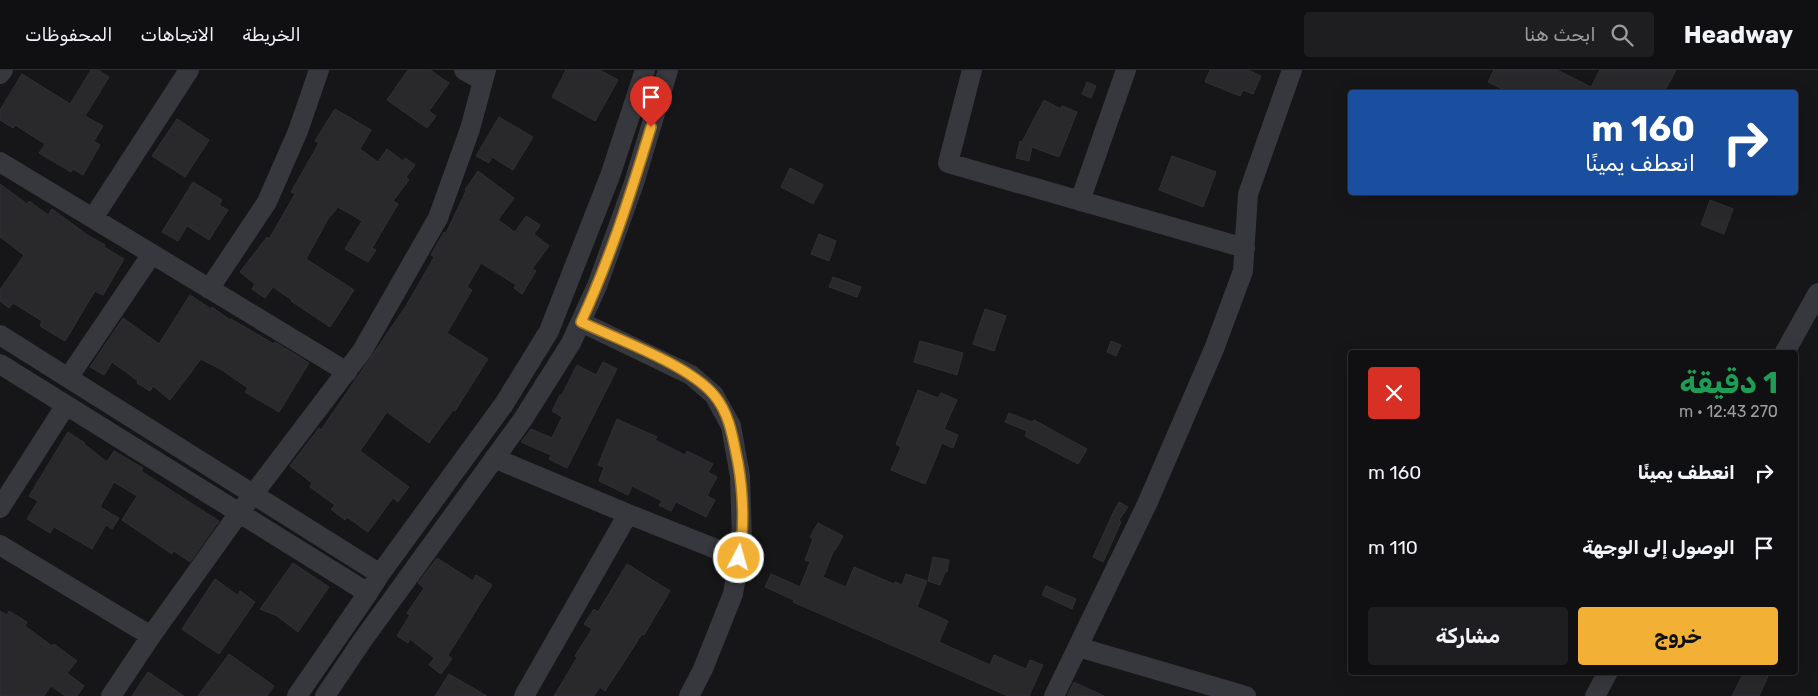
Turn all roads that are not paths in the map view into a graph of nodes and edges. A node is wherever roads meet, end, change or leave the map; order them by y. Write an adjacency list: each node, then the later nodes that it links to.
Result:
1 (3, 70): 10 (street)
2 (189, 70): 14 (street)
3 (319, 70): 19 (street)
4 (464, 70): 11 (street)
5 (645, 70): 15 (street)
6 (668, 70): 18 (street)
7 (972, 70): 13 (street)
8 (1126, 70): 13 (street)
9 (1292, 70): 16 (street)
10 (0, 74)
11 (485, 76): 25 (street)
12 (0, 162): 14 (street)
13 (1080, 201): 16 (street)
14 (93, 218): 17 (street)
15 (590, 228): 18 (street); 28 (street)
16 (1245, 248): 42 (street)
17 (152, 254): 19 (street); 26 (street)
18 (604, 268): 21 (street)
19 (210, 289): 25 (street)
20 (1818, 294): 23 (street)
21 (581, 322): 29 (street); 36 (street)
22 (0, 335): 26 (street)
23 (1786, 350)
24 (0, 364): 27 (street)
25 (347, 372): 30 (street)
26 (68, 378): 30 (street)
27 (66, 405): 31 (street); 32 (street)
28 (474, 445): 29 (street); 39 (street)
29 (499, 452): 33 (street); 34 (street)
30 (254, 495): 32 (street); 38 (street)
31 (0, 508)
32 (239, 513): 37 (street); 41 (street)
33 (628, 514): 36 (street); 47 (street)
34 (432, 544): 39 (street); 46 (street)
35 (0, 545): 41 (street)
36 (739, 558): 48 (street)
37 (316, 561): 38 (street); 40 (street)
38 (359, 561): 39 (street)
39 (385, 567): 40 (street)
40 (368, 593): 45 (street)
41 (151, 636): 44 (street)
42 (1078, 647): 49 (street); 50 (street)
43 (1606, 675): 51 (street)
44 (111, 696)
45 (297, 696)
46 (325, 696)
47 (524, 696)
48 (689, 696)
49 (1054, 696)
50 (1246, 696)
51 (1595, 696)

